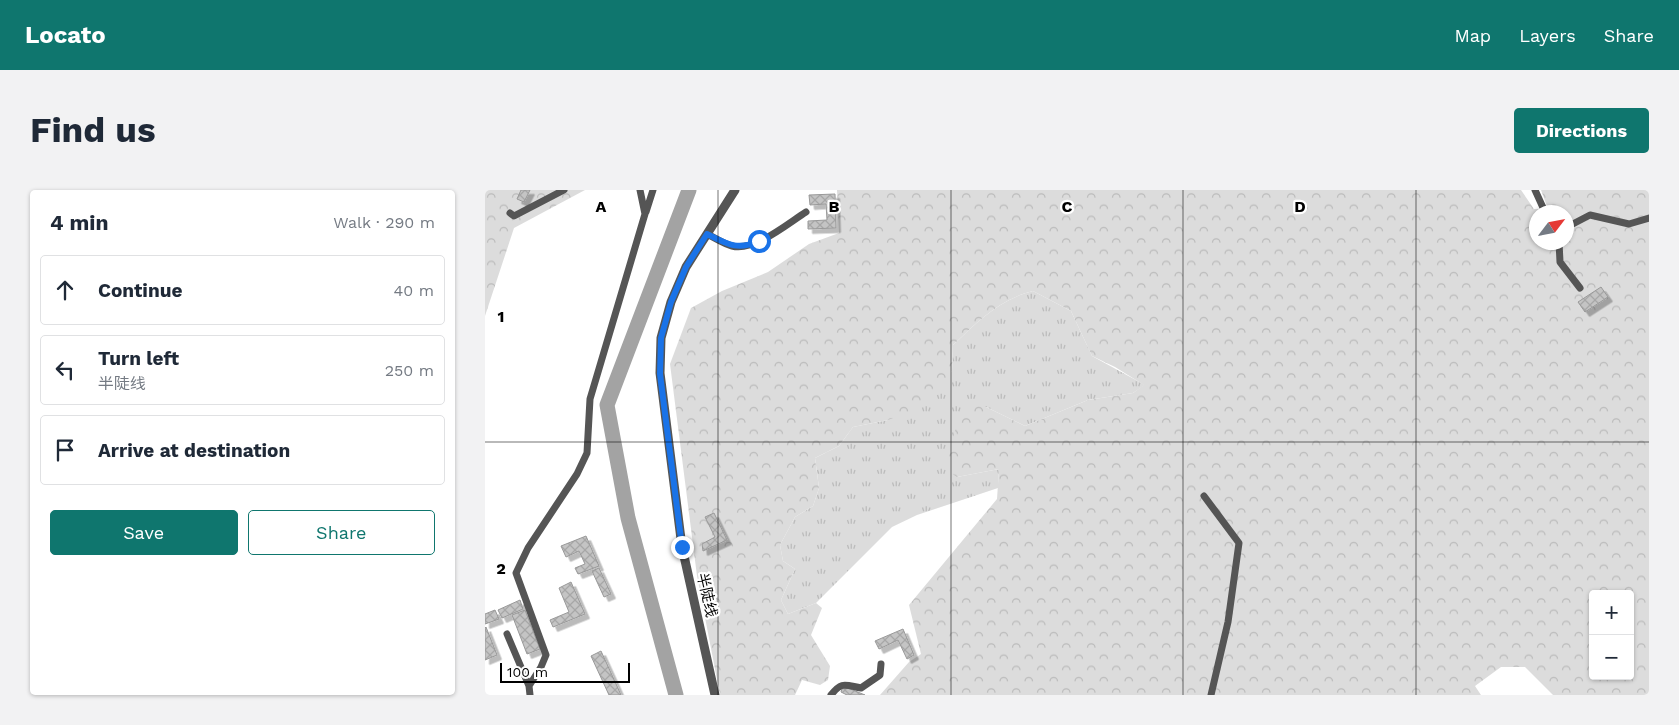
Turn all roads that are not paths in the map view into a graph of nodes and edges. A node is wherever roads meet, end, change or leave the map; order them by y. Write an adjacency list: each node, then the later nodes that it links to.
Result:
1 (565, 190): 8 (street)
2 (640, 190): 9 (street)
3 (653, 190): 9 (street)
4 (735, 190): 12 (street, 半陡线)
5 (1535, 190): 6 (street)
6 (1542, 205)
7 (806, 212): 12 (street)
8 (510, 213)
9 (645, 214): 18 (street)
10 (1649, 218): 11 (street)
11 (1574, 223)
12 (707, 234): 20 (street, 半陡线)
13 (1559, 250): 14 (street)
14 (1580, 288)
15 (1204, 496): 22 (street)
16 (507, 634): 18 (street)
17 (881, 664): 21 (street)
18 (529, 686): 19 (street)
19 (530, 695)
20 (715, 695)
21 (831, 695)
22 (1211, 695)

